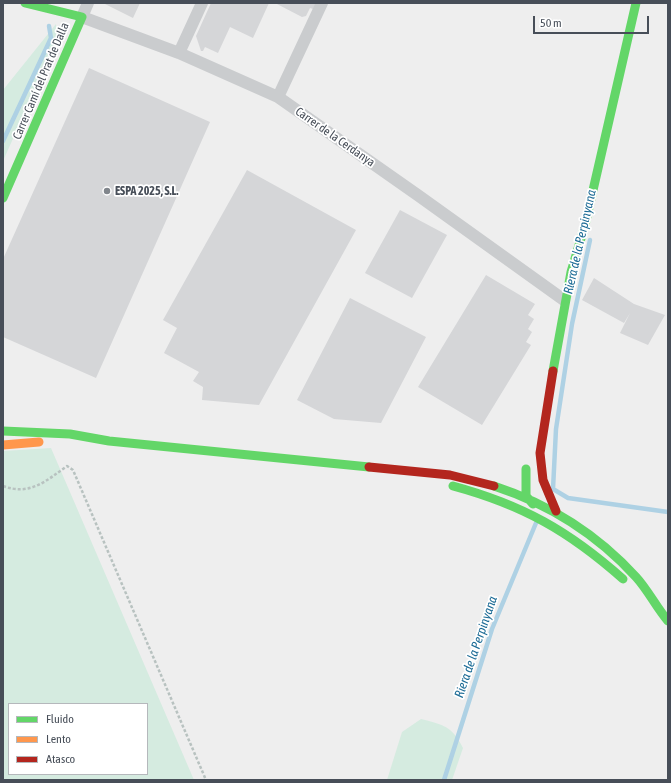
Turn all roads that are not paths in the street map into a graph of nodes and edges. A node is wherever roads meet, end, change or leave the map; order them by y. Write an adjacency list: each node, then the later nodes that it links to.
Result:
1 (25, 3): 6 (main road)
2 (88, 3): 6 (street)
3 (202, 3): 7 (street)
4 (322, 3): 8 (street)
5 (636, 3): 10 (main road)
6 (82, 17): 7 (street, Carrer de la Cerdanya); 9 (main road, Carrer Camí del Prat de Dalla)
7 (179, 52): 8 (street, Carrer de la Cerdanya)
8 (278, 98): 10 (street, Carrer de la Cerdanya)
9 (3, 198)
10 (564, 300): 16 (main road)
11 (3, 430): 13 (main road)
12 (3, 440): 14 (main road)
13 (109, 441): 14 (main road); 17 (main road)
14 (19, 443): 15 (main road)
15 (3, 445)
16 (540, 453): 18 (main road); 20 (main road)
17 (376, 468): 22 (main road); 23 (main road)
18 (526, 469): 19 (main road); 24 (main road)
19 (515, 477)
20 (543, 480): 24 (main road); 25 (main road)
21 (504, 481): 22 (main road)
22 (489, 483): 24 (main road)
23 (458, 487): 24 (main road); 26 (main road)
24 (526, 496): 25 (main road); 26 (main road)
25 (556, 511): 27 (main road)
26 (598, 557): 27 (main road)
27 (661, 612): 28 (main road)
28 (668, 621)

